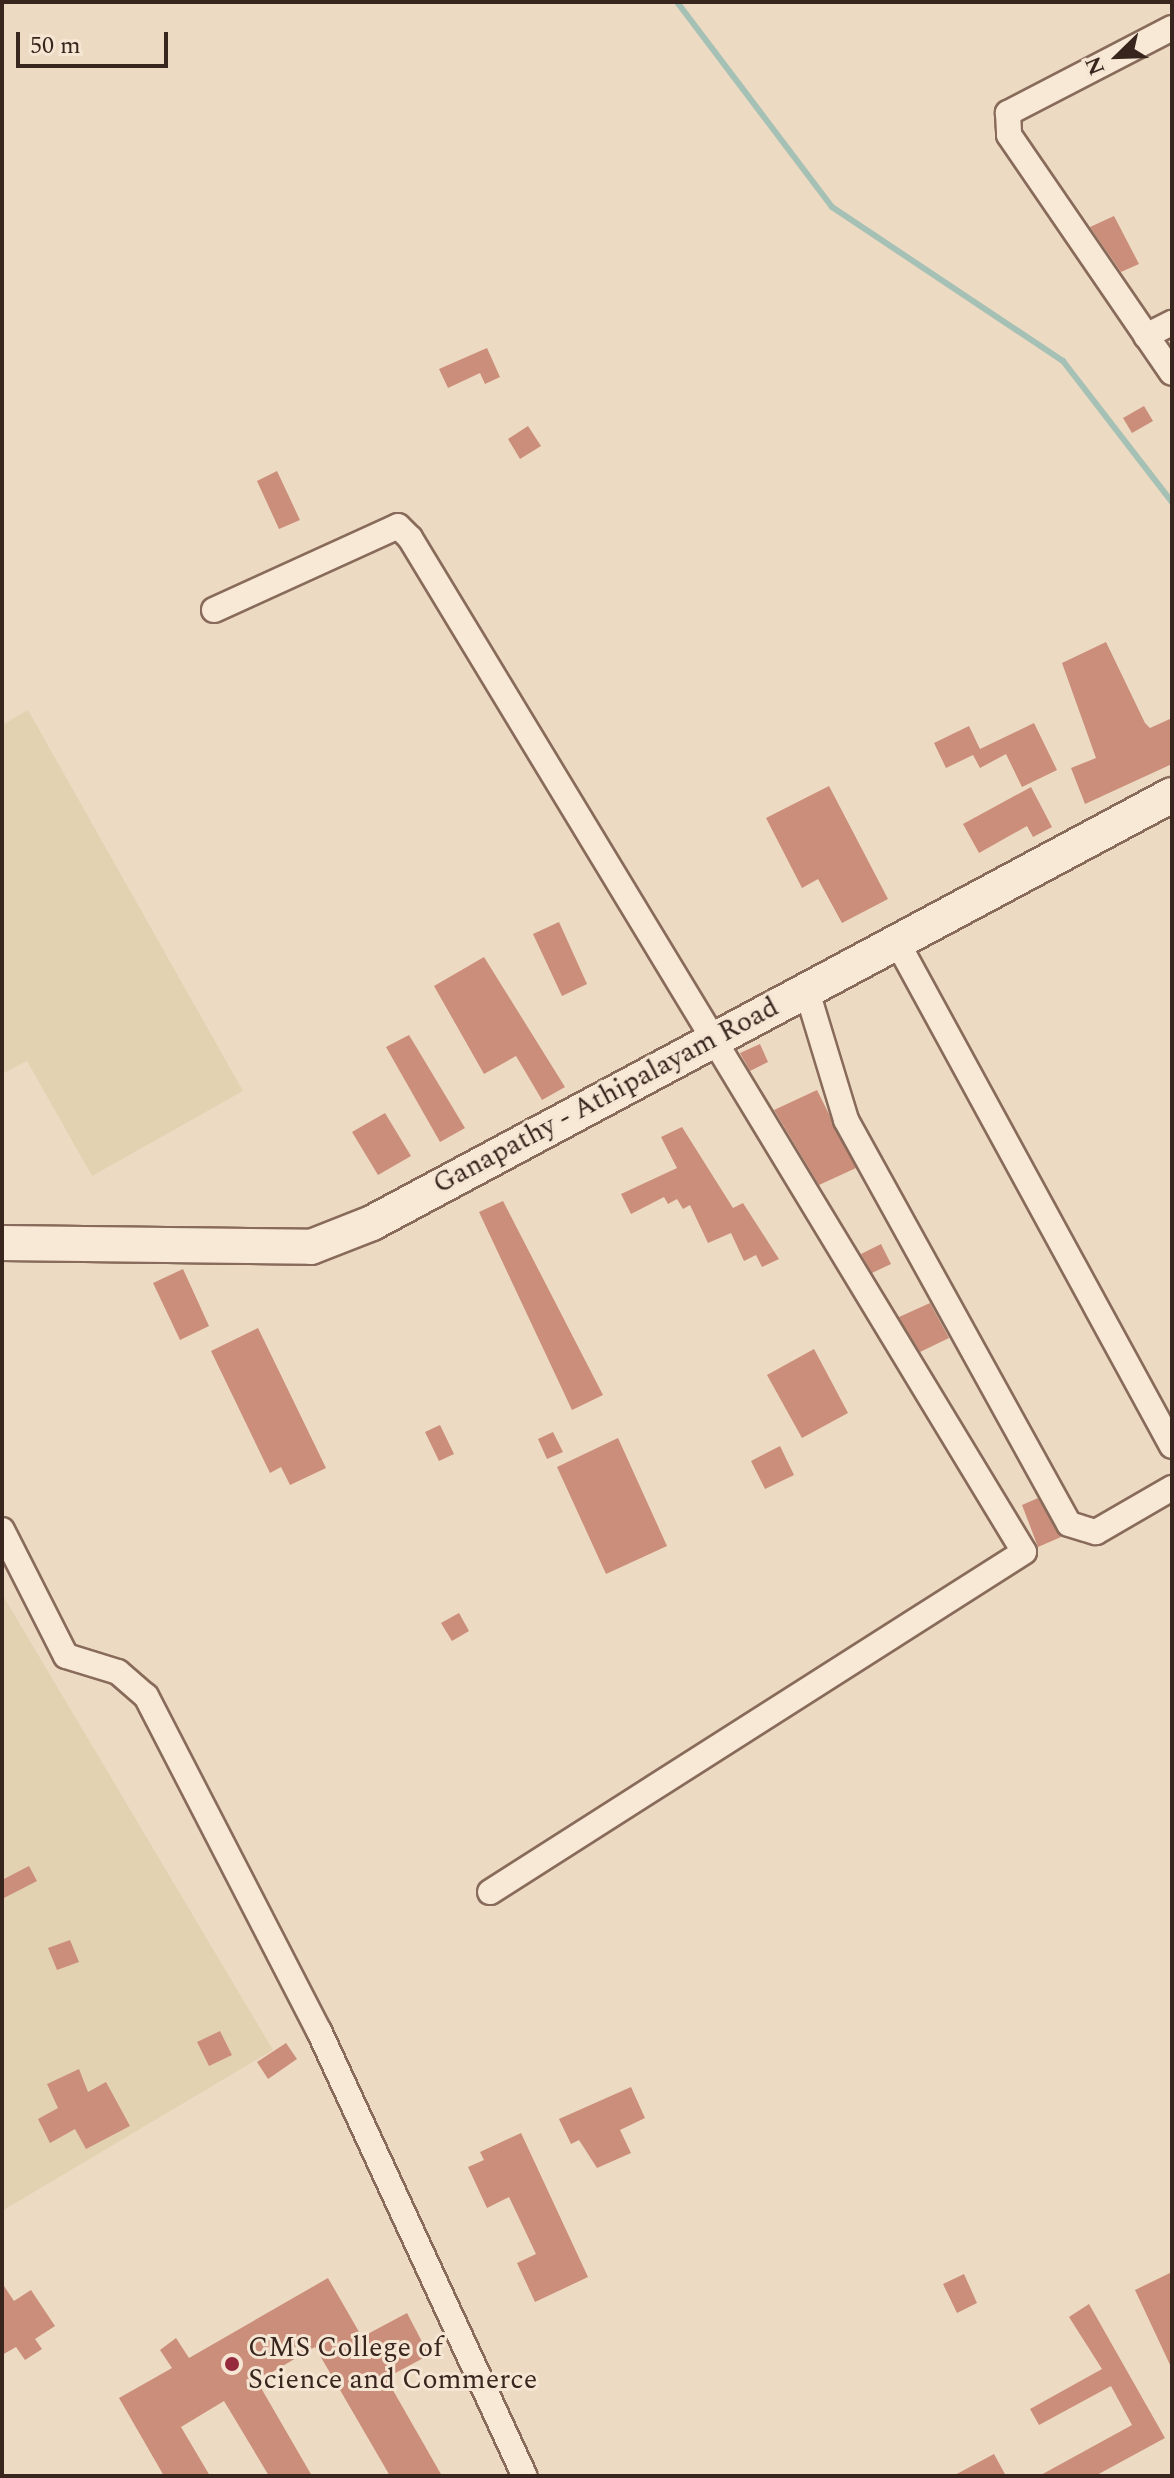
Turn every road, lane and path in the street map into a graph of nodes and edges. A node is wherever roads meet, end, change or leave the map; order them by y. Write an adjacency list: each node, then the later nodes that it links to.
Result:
1 (1172, 28): 3 (street)
2 (1172, 323): 3 (street)
3 (1146, 336): 4 (street)
4 (1172, 373)
5 (214, 610): 9 (street)
6 (1172, 795): 7 (main road, Ganapathy - Athipalayam Road)
7 (896, 940): 8 (main road, Ganapathy - Athipalayam Road); 11 (street)
8 (806, 988): 9 (main road, Ganapathy - Athipalayam Road); 12 (street)
9 (712, 1039): 10 (main road, Ganapathy - Athipalayam Road); 14 (street)
10 (2, 1243)
11 (1172, 1446)
12 (1171, 1492)
13 (2, 1530): 15 (street)
14 (490, 1892)
15 (525, 2476)

